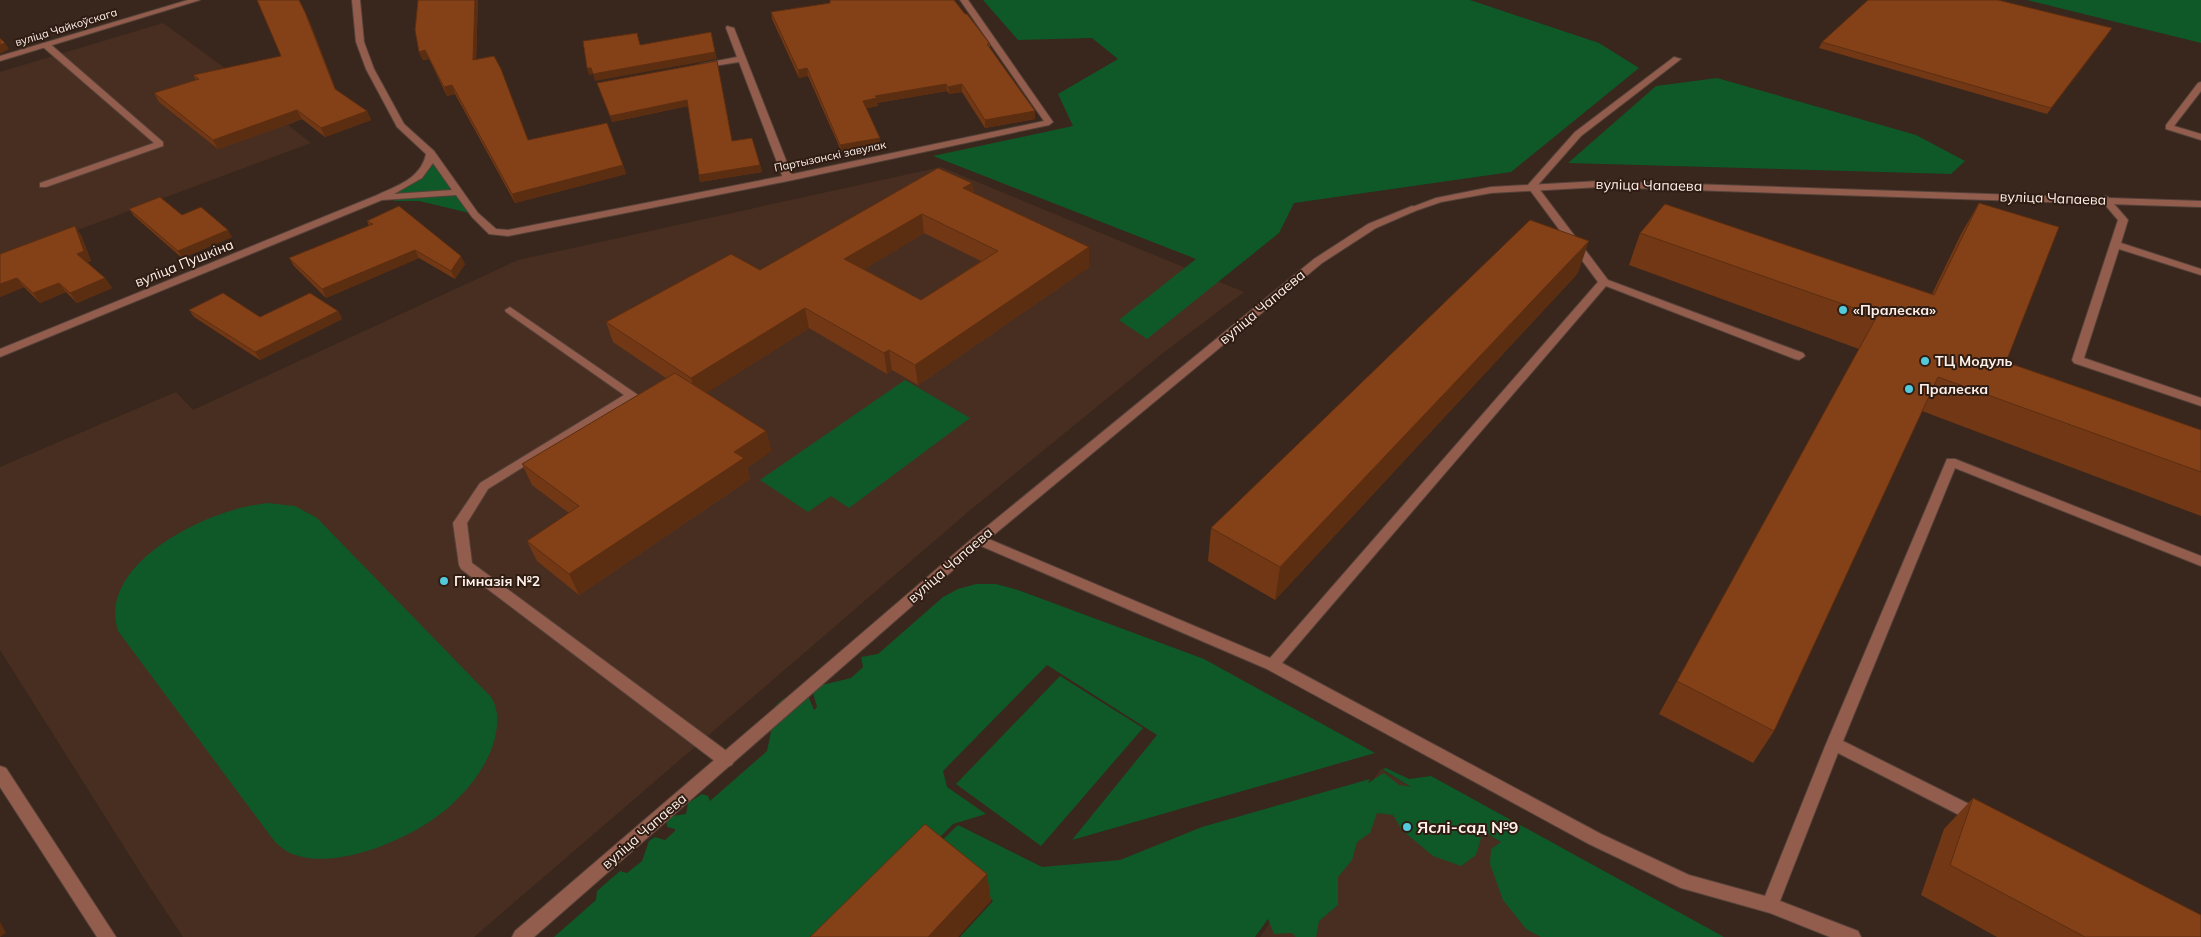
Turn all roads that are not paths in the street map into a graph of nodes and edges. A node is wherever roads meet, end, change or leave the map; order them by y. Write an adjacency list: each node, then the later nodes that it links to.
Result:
1 (196, 0): 5 (street, вуліца Чайкоўскага)
2 (356, 0): 12 (street)
3 (964, 0): 13 (street, Партызанскі завулак)
4 (730, 28): 7 (street)
5 (46, 45): 6 (street, вуліца Чайкоўскага); 14 (street)
6 (0, 59)
7 (742, 59): 9 (street); 13 (street)
8 (1677, 59): 15 (street)
9 (696, 67)
10 (2201, 84): 11 (street)
11 (2201, 137)
12 (431, 153): 16 (street, Партызанскі завулак); 17 (street)
13 (788, 178): 16 (street, Партызанскі завулак)
14 (43, 185)
15 (1532, 186): 18 (street, вуліца Чапаева); 22 (street); 27 (street, вуліца Чапаева)
16 (459, 192): 17 (street)
17 (378, 198): 24 (street, вуліца Пушкіна)
18 (2105, 199): 19 (street, вуліца Чапаева); 20 (street)
19 (2201, 204)
20 (2116, 245): 21 (street); 26 (street)
21 (2201, 272)
22 (1604, 282): 25 (street); 29 (street)
23 (510, 310): 31 (street)
24 (0, 353)
25 (1799, 356)
26 (2201, 402)
27 (979, 540): 29 (street); 31 (street, вуліца Чапаева)
28 (2201, 561): 30 (street)
29 (1272, 665): 34 (street)
30 (1834, 744): 33 (street); 34 (street)
31 (726, 760): 36 (street, вуліца Чапаева)
32 (0, 773): 35 (street)
33 (1991, 823)
34 (1770, 905): 37 (street)
35 (107, 937)
36 (521, 937)
37 (1852, 937)

